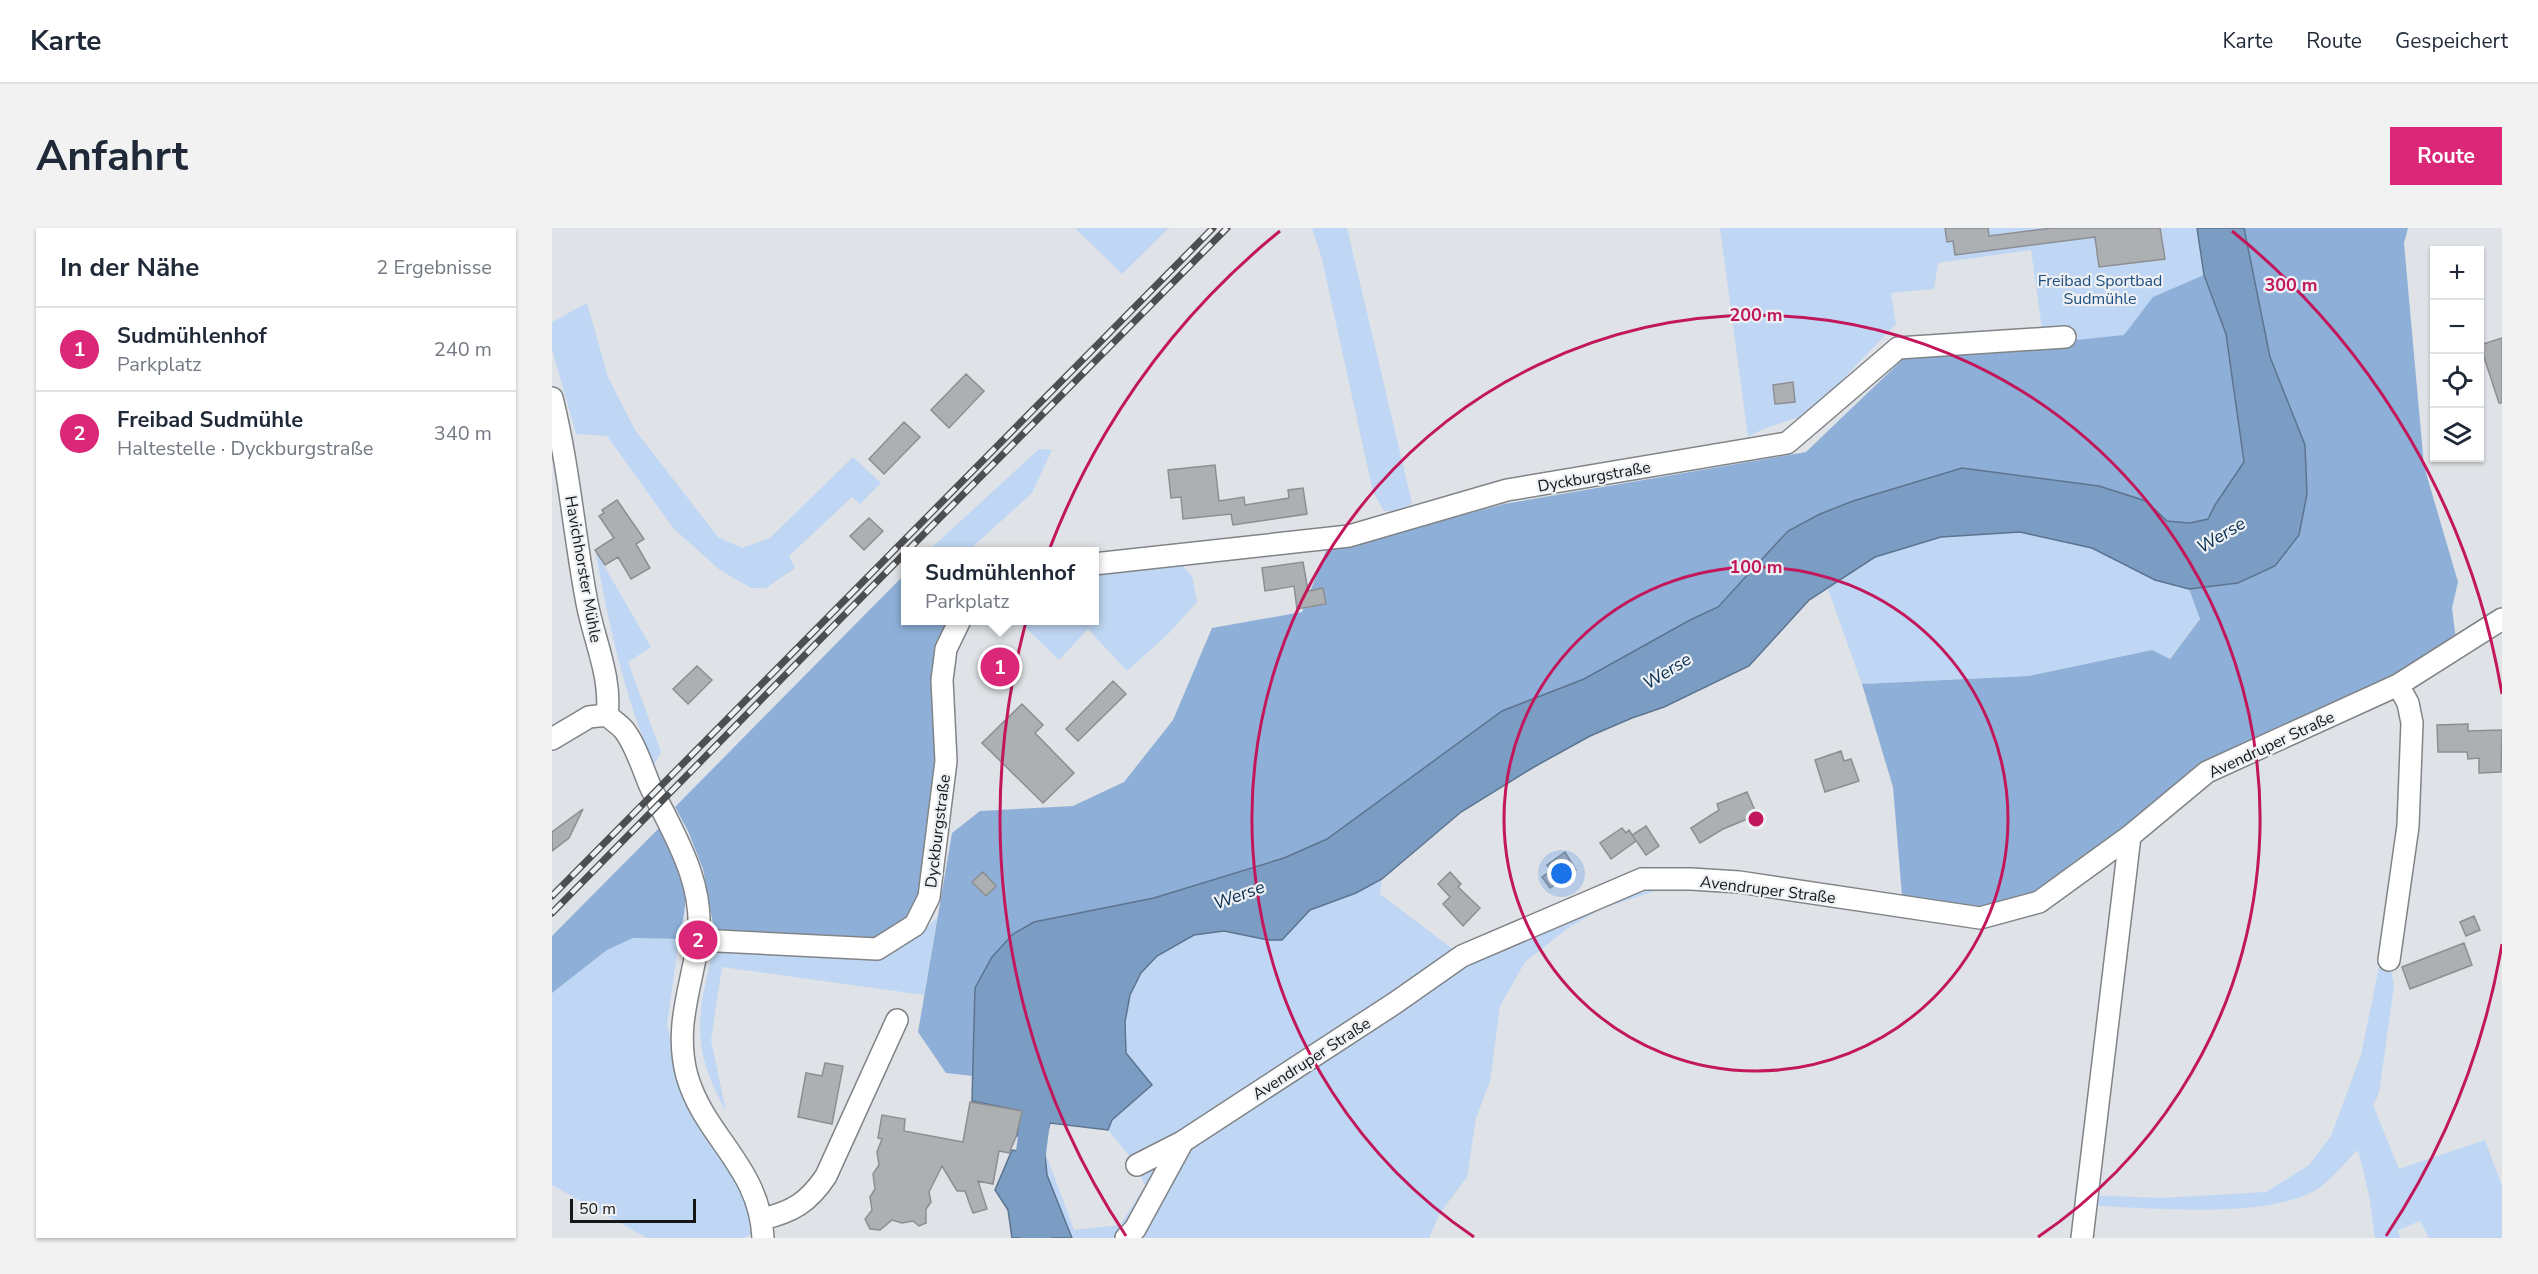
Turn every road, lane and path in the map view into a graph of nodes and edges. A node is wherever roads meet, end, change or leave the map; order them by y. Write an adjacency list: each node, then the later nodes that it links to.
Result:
1 (2065, 337): 3 (street, Dyckburgstraße)
2 (552, 398): 7 (street, Havichhorster Mühle)
3 (1099, 564)
4 (2502, 619): 6 (street, Avendruper Straße)
5 (958, 625): 10 (street, Dyckburgstraße)
6 (2398, 685): 9 (street, Avendruper Straße); 11 (street)
7 (607, 715): 8 (street); 10 (street)
8 (552, 739)
9 (2130, 836): 13 (street, Avendruper Straße); 17 (street)
10 (698, 940): 15 (street)
11 (2389, 960)
12 (897, 1020): 15 (street)
13 (1182, 1142): 14 (street); 16 (street, Avendruper Straße)
14 (1137, 1165)
15 (762, 1228)
16 (1126, 1238)
17 (2082, 1238)

